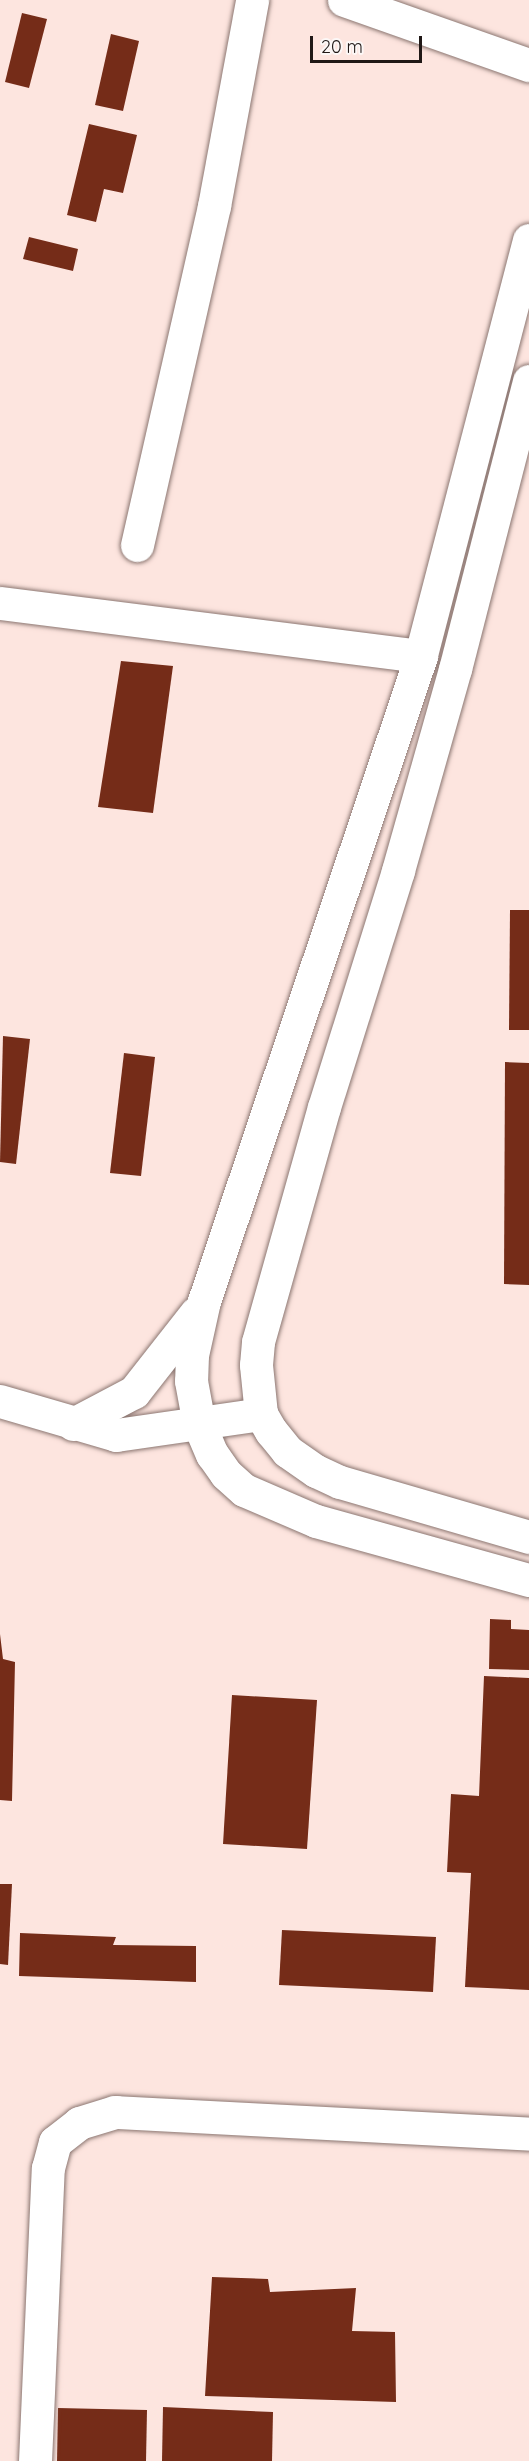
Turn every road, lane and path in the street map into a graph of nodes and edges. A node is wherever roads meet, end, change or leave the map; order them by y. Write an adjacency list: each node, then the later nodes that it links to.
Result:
1 (252, 0): 6 (street)
2 (344, 0): 3 (street)
3 (529, 65)
4 (529, 240): 8 (street)
5 (529, 381): 11 (street)
6 (138, 545)
7 (0, 603): 8 (street)
8 (421, 656): 9 (street)
9 (204, 1301): 12 (street); 13 (street)
10 (0, 1401): 12 (street)
11 (261, 1414): 13 (street); 14 (street)
12 (73, 1424): 13 (street)
13 (199, 1424): 15 (street)
14 (529, 1536)
15 (529, 1580)
16 (529, 2134): 17 (street)
17 (35, 2461)

